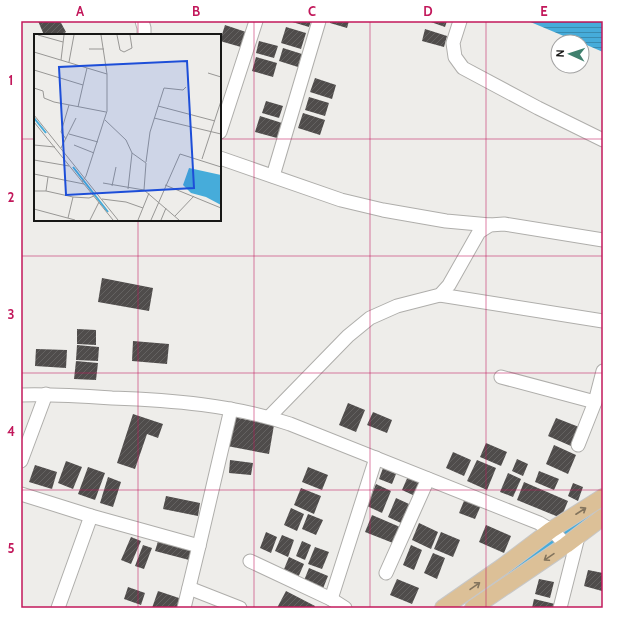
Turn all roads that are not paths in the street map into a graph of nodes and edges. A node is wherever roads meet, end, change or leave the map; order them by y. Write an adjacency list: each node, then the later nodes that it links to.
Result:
1 (142, 21): 5 (street)
2 (256, 21): 6 (street)
3 (319, 21): 9 (street)
4 (460, 21): 7 (street)
5 (144, 34)
6 (221, 129)
7 (603, 140)
8 (221, 158): 9 (street)
9 (273, 176): 10 (street)
10 (490, 226): 11 (street); 12 (street)
11 (603, 240)
12 (440, 295): 13 (street); 20 (street)
13 (603, 321)
14 (603, 371): 18 (street)
15 (501, 377): 18 (street)
16 (46, 394): 17 (street); 19 (street); 23 (street)
17 (21, 395)
18 (595, 402): 21 (street)
19 (231, 409): 20 (street); 30 (street)
20 (269, 417): 22 (street)
21 (578, 445)
22 (376, 458): 24 (street); 34 (street)
23 (21, 461)
24 (428, 479): 29 (street); 32 (street)
25 (21, 494): 27 (street)
26 (603, 497): 29 (main road, one-way to 26)
27 (90, 516): 30 (street); 36 (street)
28 (603, 517): 29 (main road)
29 (562, 536): 35 (main road, one-way to 35); 40 (main road, one-way to 29); 42 (street)
30 (199, 546): 33 (street)
31 (250, 561): 34 (street)
32 (386, 573)
33 (189, 588): 37 (street); 38 (street)
34 (331, 599): 39 (street)
35 (485, 603): 41 (main road)
36 (58, 608)
37 (184, 608)
38 (240, 608)
39 (345, 608)
40 (443, 608)
41 (473, 608)
42 (560, 608)

